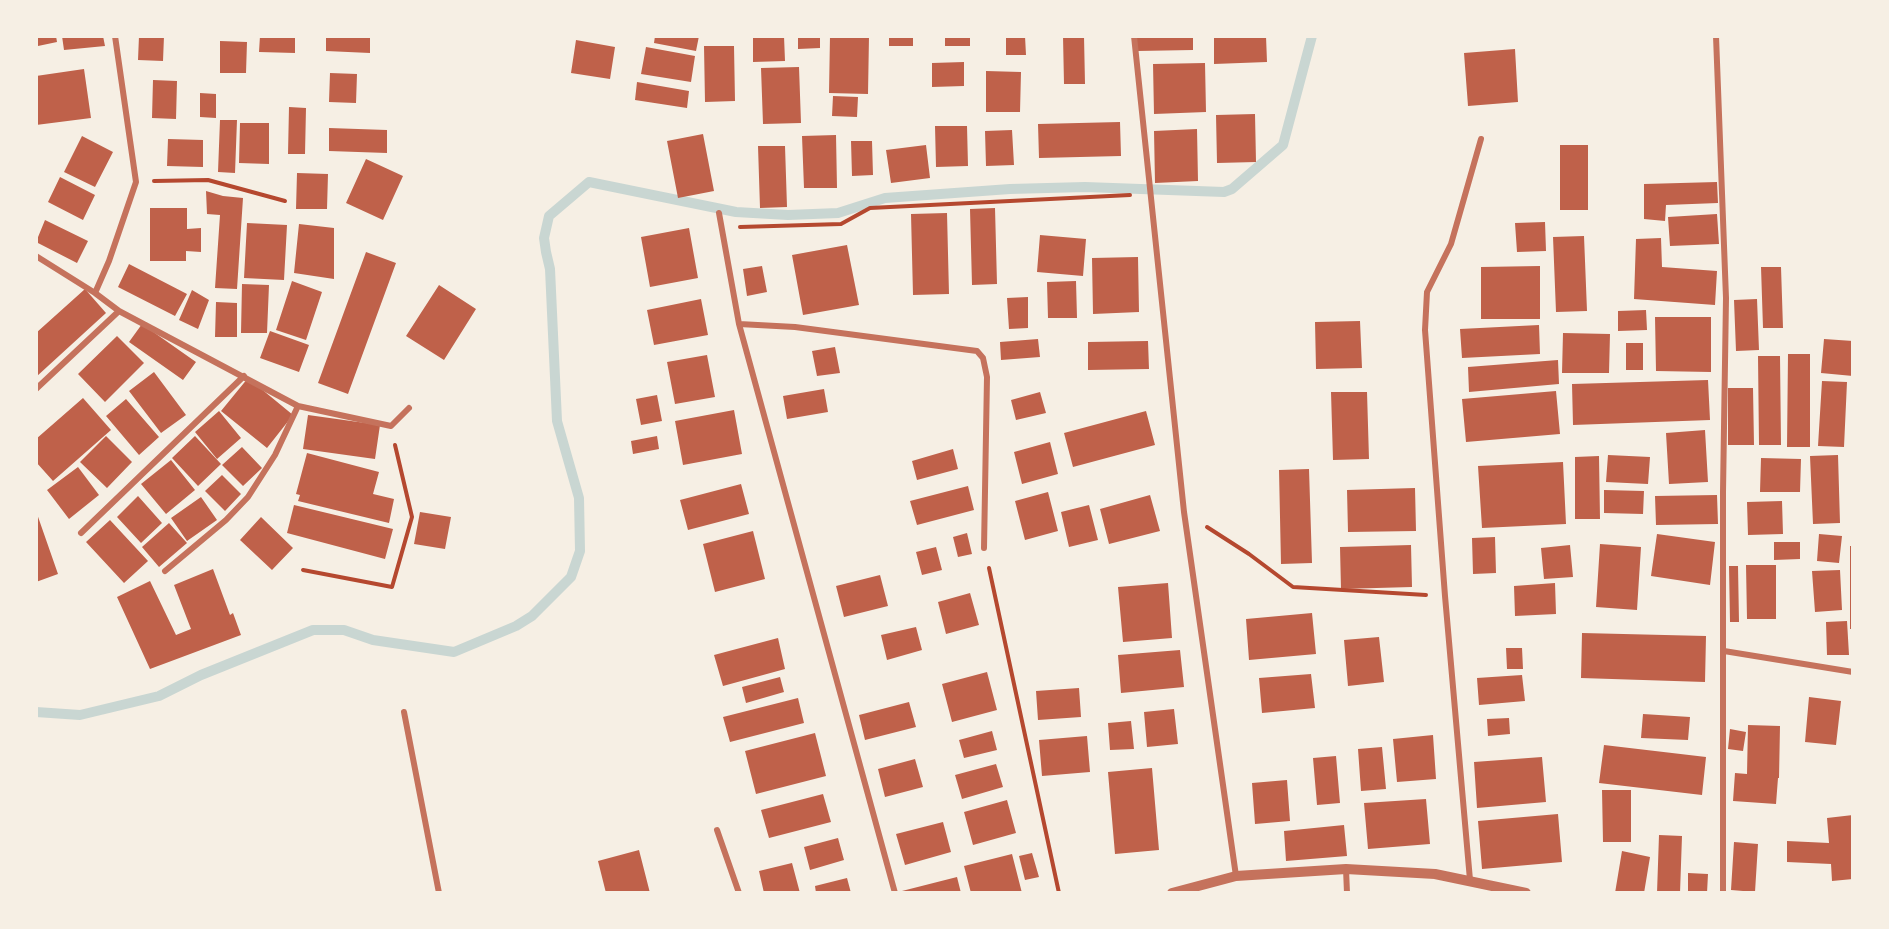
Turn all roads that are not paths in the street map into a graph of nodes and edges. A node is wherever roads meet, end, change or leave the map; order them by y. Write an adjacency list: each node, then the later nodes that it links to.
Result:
1 (115, 36): 7 (street)
2 (1134, 36): 22 (street)
3 (1716, 36): 17 (street)
4 (1481, 139): 23 (street)
5 (719, 213): 9 (street)
6 (36, 256): 7 (street)
7 (95, 293): 8 (street)
8 (118, 311): 10 (street); 11 (street)
9 (739, 324): 15 (street); 26 (street)
10 (244, 376): 12 (street); 14 (street)
11 (36, 389)
12 (298, 406): 13 (street); 16 (street)
13 (409, 408)
14 (81, 533)
15 (984, 548)
16 (165, 571)
17 (1724, 651): 18 (street); 30 (street)
18 (1853, 672)
19 (404, 712): 24 (street)
20 (717, 830): 25 (street)
21 (1346, 869): 22 (street); 23 (street); 28 (street)
22 (1236, 876): 27 (street)
23 (1470, 880): 29 (street)
24 (440, 893)
25 (739, 893)
26 (895, 893)
27 (1172, 893)
28 (1347, 893)
29 (1526, 893)
30 (1723, 893)

